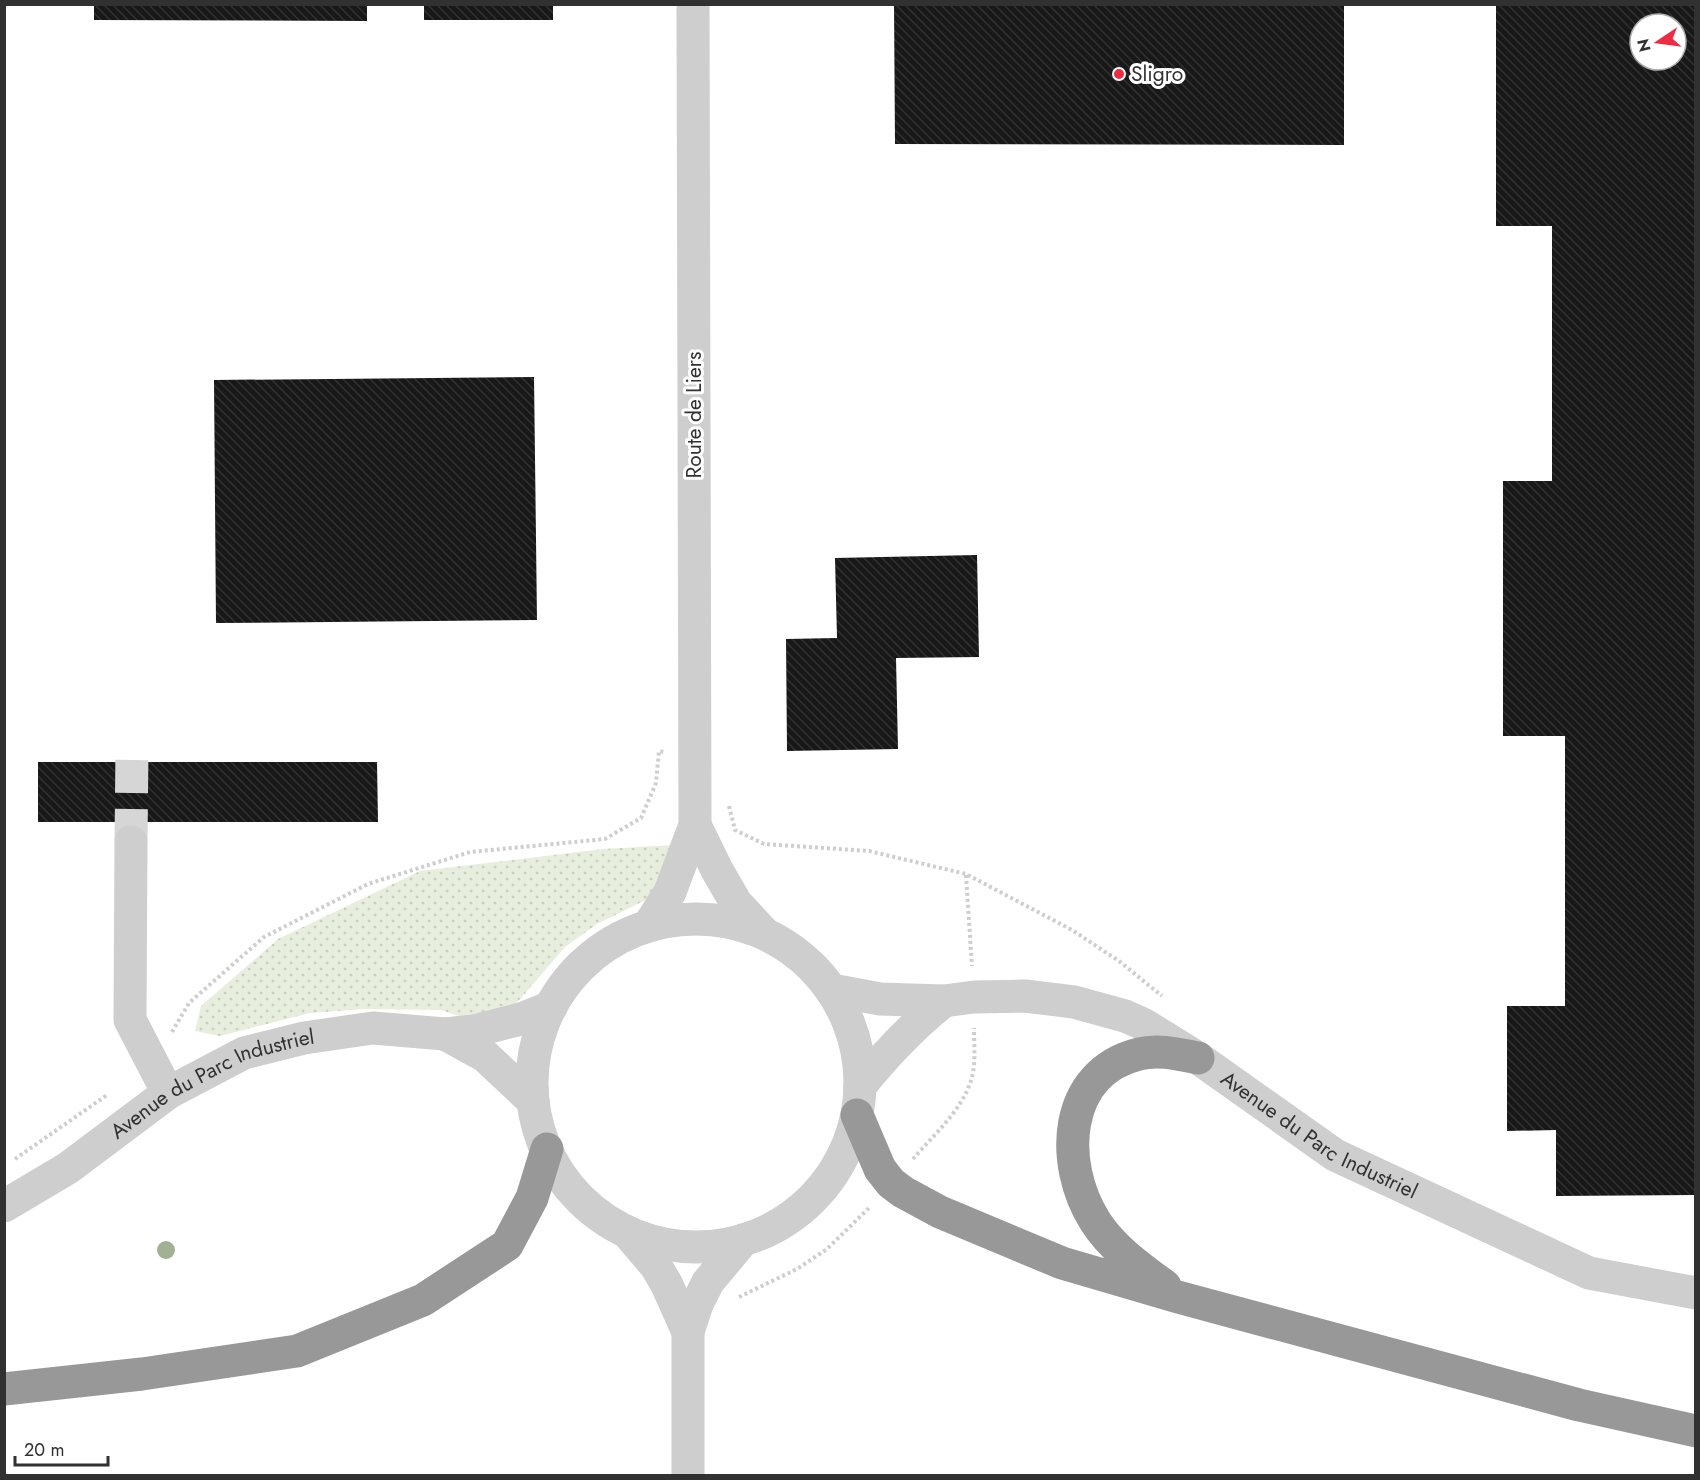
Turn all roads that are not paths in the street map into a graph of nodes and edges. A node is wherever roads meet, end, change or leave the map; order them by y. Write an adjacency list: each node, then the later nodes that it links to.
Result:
1 (693, 4): 2 (street, Route de Liers)
2 (695, 825): 4 (street, Route de Liers); 5 (street, Route de Liers)
3 (131, 842): 11 (street)
4 (649, 925): 5 (street); 8 (street)
5 (762, 933): 6 (street)
6 (832, 990): 7 (street, Avenue du Parc Industriel); 12 (street)
7 (944, 1000): 10 (street, Avenue du Parc Industriel); 12 (street)
8 (551, 1007): 9 (street, Avenue du Parc Industriel); 13 (street)
9 (445, 1034): 11 (street, Avenue du Parc Industriel); 13 (street, Avenue du Parc Industriel)
10 (1198, 1058): 18 (street, Avenue du Parc Industriel); 19 (highway)
11 (168, 1093): 15 (street, Avenue du Parc Industriel)
12 (858, 1100): 17 (street); 19 (highway)
13 (533, 1101): 14 (street)
14 (546, 1149): 16 (street); 21 (highway)
15 (4, 1206)
16 (627, 1232): 17 (street); 20 (street)
17 (743, 1240): 20 (street)
18 (1695, 1293)
19 (1178, 1297): 22 (highway)
20 (688, 1332): 23 (street)
21 (4, 1389)
22 (1695, 1431)
23 (688, 1476)

